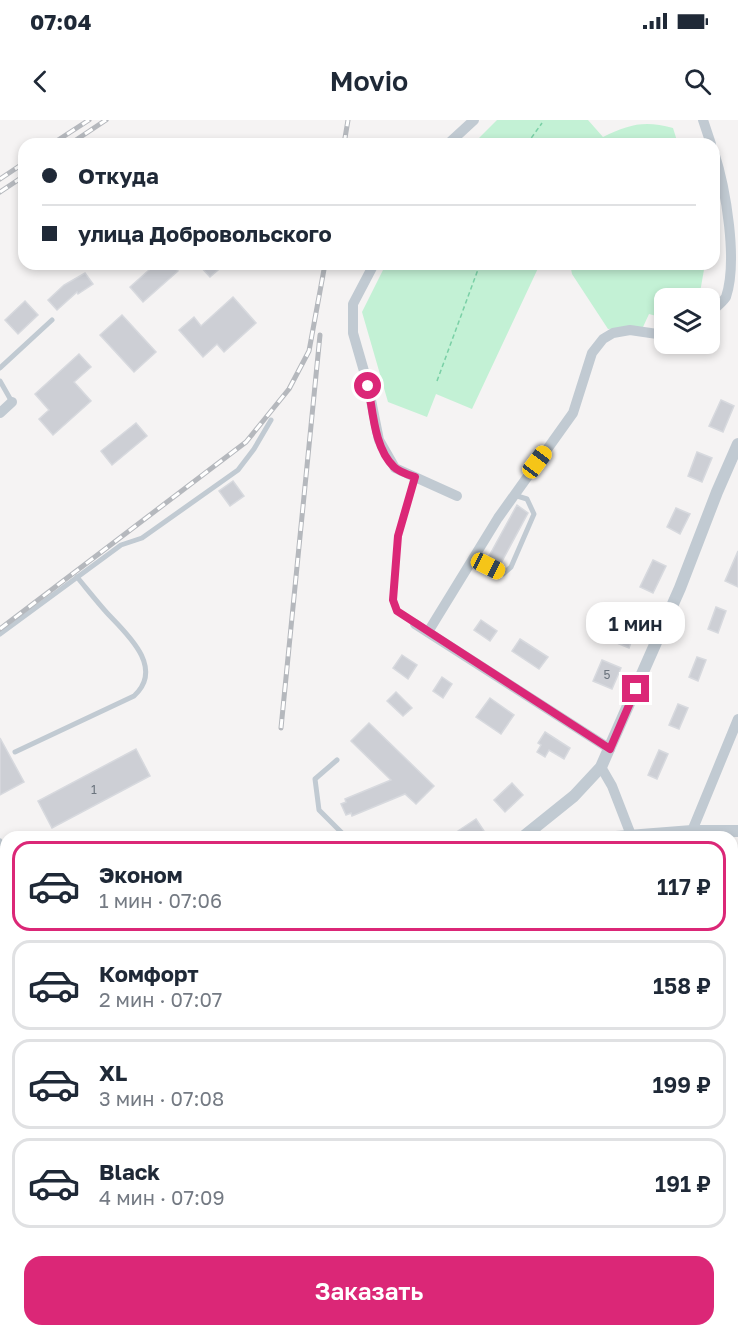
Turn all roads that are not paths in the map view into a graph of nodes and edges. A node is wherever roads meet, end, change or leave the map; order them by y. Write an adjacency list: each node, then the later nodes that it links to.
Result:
1 (474, 120): 3 (street)
2 (704, 120): 4 (street)
3 (454, 138)
4 (709, 138)
5 (720, 171): 6 (street)
6 (736, 229): 8 (street)
7 (371, 270): 17 (street)
8 (720, 303)
9 (52, 320): 11 (lane)
10 (654, 334): 19 (street)
11 (0, 368)
12 (0, 381): 13 (lane)
13 (12, 402): 14 (street)
14 (0, 413)
15 (271, 420): 21 (lane)
16 (738, 444): 26 (street)
17 (415, 477): 18 (street); 22 (lane)
18 (457, 495)
19 (514, 495): 20 (street); 20 (lane)
20 (473, 559): 23 (street)
21 (77, 577): 24 (lane); 27 (lane)
22 (415, 624): 23 (street)
23 (428, 632): 26 (street)
24 (0, 634)
25 (738, 719): 33 (street)
26 (610, 749): 29 (street)
27 (15, 752)
28 (337, 760): 30 (lane)
29 (601, 767): 31 (street); 32 (street)
30 (340, 831)
31 (530, 831)
32 (629, 831)
33 (692, 831): 34 (street)
34 (738, 831)

